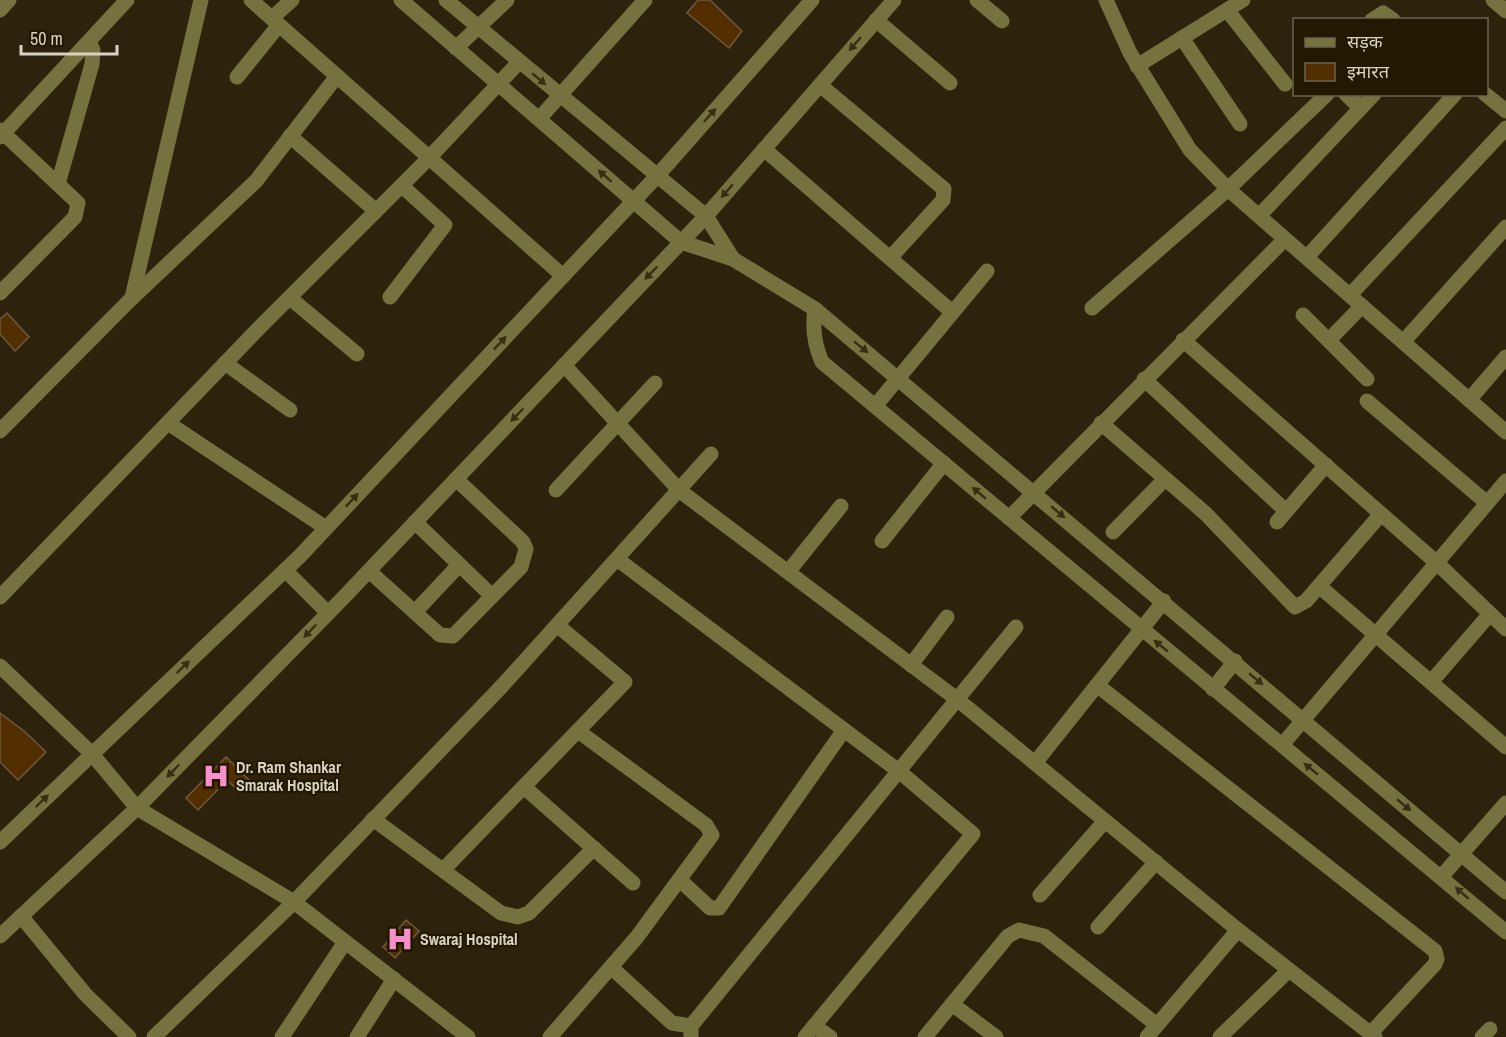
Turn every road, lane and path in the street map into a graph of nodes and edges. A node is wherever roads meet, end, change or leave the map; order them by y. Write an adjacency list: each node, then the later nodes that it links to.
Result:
1 (9, 0): 16 (street)
2 (127, 0): 26 (street)
3 (201, 0): 69 (street)
4 (251, 0): 23 (street)
5 (292, 0): 23 (street)
6 (446, 0): 24 (street)
7 (507, 0): 24 (street)
8 (645, 0): 36 (street)
9 (812, 0): 51 (street, one-way to 9)
10 (894, 0): 21 (street)
11 (977, 0): 22 (street)
12 (1106, 0): 29 (street)
13 (1243, 0): 17 (street)
14 (1493, 0): 18 (street)
15 (408, 2): 27 (street)
16 (0, 10)
17 (1227, 10): 25 (street); 34 (street)
18 (1506, 11)
19 (1375, 18): 20 (street)
20 (1390, 18)
21 (876, 20): 32 (street); 35 (street, one-way to 35)
22 (1002, 21)
23 (276, 22): 30 (street); 31 (street)
24 (477, 27): 27 (street); 28 (street)
25 (1182, 38): 29 (street); 45 (street)
26 (89, 41): 47 (street); 52 (street)
27 (456, 48): 33 (street)
28 (519, 62): 33 (street); 36 (street, one-way to 36)
29 (1137, 66): 54 (street)
30 (337, 76): 48 (street); 50 (street)
31 (237, 77)
32 (950, 83)
33 (499, 84): 44 (street); 50 (street)
34 (1285, 84)
35 (819, 85): 49 (street); 63 (street)
36 (560, 96): 44 (street); 51 (street)
37 (1325, 96): 54 (street)
38 (1348, 96): 42 (street)
39 (1372, 96): 42 (street)
40 (1453, 96): 62 (street)
41 (1487, 96): 43 (street)
42 (1360, 108): 58 (street)
43 (1506, 111)
44 (539, 119): 55 (street, one-way to 44)
45 (1239, 124)
46 (1506, 128): 71 (street)
47 (1, 133): 52 (street)
48 (290, 136): 56 (street); 69 (street)
49 (764, 149): 57 (street, one-way to 57); 63 (street)
50 (429, 158): 53 (street); 66 (street)
51 (658, 175): 55 (street); 57 (street)
52 (58, 184): 67 (street)
53 (402, 186): 56 (street); 68 (street)
54 (1228, 189): 58 (street); 72 (street)
55 (634, 201): 61 (street); 66 (street)
56 (376, 211): 70 (street)
57 (706, 216): 61 (street); 64 (street)
58 (1259, 216): 60 (street)
59 (1506, 227): 78 (street)
60 (1285, 239): 62 (street); 76 (street)
61 (681, 242): 64 (street); 82 (street, one-way to 82)
62 (1306, 257): 71 (street)
63 (890, 258): 74 (street)
64 (733, 259): 73 (street)
65 (987, 271): 74 (street)
66 (563, 276): 110 (street, one-way to 66)
67 (0, 293)
68 (390, 297)
69 (132, 298): 94 (street)
70 (290, 298): 79 (street); 81 (street)
71 (1356, 301): 77 (street); 78 (street)
72 (1092, 308)
73 (816, 309): 83 (street, one-way to 83); 89 (street)
74 (952, 312): 83 (street)
75 (1303, 315): 77 (street)
76 (1183, 340): 84 (street); 98 (street)
77 (1329, 340): 85 (street)
78 (1403, 342): 87 (street)
79 (357, 354)
80 (1506, 357): 87 (street)
81 (225, 363): 90 (street); 91 (street)
82 (564, 365): 93 (street); 99 (street, one-way to 99)
83 (898, 377): 89 (street); 104 (street)
84 (1144, 379): 92 (street); 98 (street)
85 (1367, 379)
86 (655, 383): 93 (street)
87 (1469, 400): 95 (street)
88 (1367, 401): 105 (street)
89 (876, 405): 97 (street)
90 (290, 410)
91 (168, 423): 110 (street); 121 (street)
92 (1101, 423): 100 (street); 104 (street)
93 (618, 424): 102 (street); 103 (street)
94 (0, 431)
95 (1506, 432)
96 (711, 454): 103 (street)
97 (944, 463): 108 (street, one-way to 97); 112 (street)
98 (1326, 465): 107 (street)
99 (456, 479): 109 (street); 120 (street)
100 (1165, 479): 111 (street); 119 (street)
101 (1506, 481): 105 (street)
102 (556, 490)
103 (680, 491): 113 (street); 118 (street)
104 (1034, 492): 108 (street); 122 (street, one-way to 122)
105 (1487, 503): 114 (street)
106 (841, 506): 118 (street)
107 (1381, 514): 114 (street); 119 (street)
108 (1009, 518): 130 (street)
109 (415, 522): 115 (street); 117 (street)
110 (326, 528): 116 (street)
111 (1113, 532)
112 (882, 541)
113 (617, 559): 127 (street); 140 (street)
114 (1437, 563): 125 (street); 131 (street)
115 (459, 565): 120 (street); 123 (street)
116 (285, 570): 124 (street); 144 (street, one-way to 116)
117 (369, 571): 123 (street); 124 (street)
118 (788, 572): 133 (street)
119 (1319, 586): 131 (street)
120 (492, 596): 123 (street)
121 (0, 597)
122 (1164, 601): 130 (street); 132 (street)
123 (415, 612)
124 (328, 613): 149 (street, one-way to 149)
125 (1490, 614): 129 (street); 135 (street)
126 (947, 617): 133 (street)
127 (557, 625): 141 (street); 150 (street)
128 (1016, 627): 138 (street)
129 (1506, 629)
130 (1141, 630): 136 (street); 137 (street, one-way to 130)
131 (1376, 634): 135 (street); 139 (street)
132 (1234, 661): 137 (street); 139 (street, one-way to 139)
133 (911, 665): 138 (street)
134 (0, 666): 144 (street)
135 (1431, 682): 143 (street)
136 (1097, 685): 145 (street); 176 (street)
137 (1213, 688): 142 (street)
138 (958, 700): 145 (street); 146 (street)
139 (1304, 719): 142 (street); 154 (street, one-way to 154)
140 (844, 730): 146 (street); 158 (street)
141 (578, 731): 147 (street); 158 (street)
142 (1282, 745): 157 (street, one-way to 142)
143 (1506, 747)
144 (92, 754): 149 (street); 152 (street, one-way to 144)
145 (1035, 763): 151 (street)
146 (900, 772): 174 (street); 175 (street)
147 (524, 787): 153 (street); 156 (street)
148 (1506, 803): 154 (street)
149 (137, 808): 162 (street); 163 (street)
150 (373, 819): 156 (street); 162 (street)
151 (1105, 821): 155 (street); 161 (street)
152 (0, 842)
153 (594, 848): 156 (street); 159 (street)
154 (1461, 854): 157 (street); 160 (street)
155 (1156, 862): 164 (street); 165 (street)
156 (443, 870)
157 (1442, 876): 166 (street, one-way to 157)
158 (680, 880): 169 (street)
159 (633, 883)
160 (1506, 892)
161 (1040, 895)
162 (294, 902): 168 (street); 178 (street)
163 (21, 916): 167 (street); 177 (street)
164 (1098, 927)
165 (1238, 930): 170 (street); 173 (street)
166 (1506, 932)
167 (0, 936)
168 (345, 942): 171 (street); 179 (street)
169 (612, 968): 174 (street); 182 (street)
170 (1289, 970): 176 (street); 186 (street)
171 (394, 979): 180 (street); 181 (street)
172 (952, 1004): 173 (street); 184 (street); 185 (street)
173 (1152, 1031)
174 (691, 1032)
175 (809, 1032): 183 (street)
176 (1365, 1034)
177 (129, 1037)
178 (154, 1037)
179 (282, 1037)
180 (357, 1037)
181 (468, 1037)
182 (550, 1037)
183 (830, 1037)
184 (925, 1037)
185 (996, 1037)
186 (1220, 1037)

